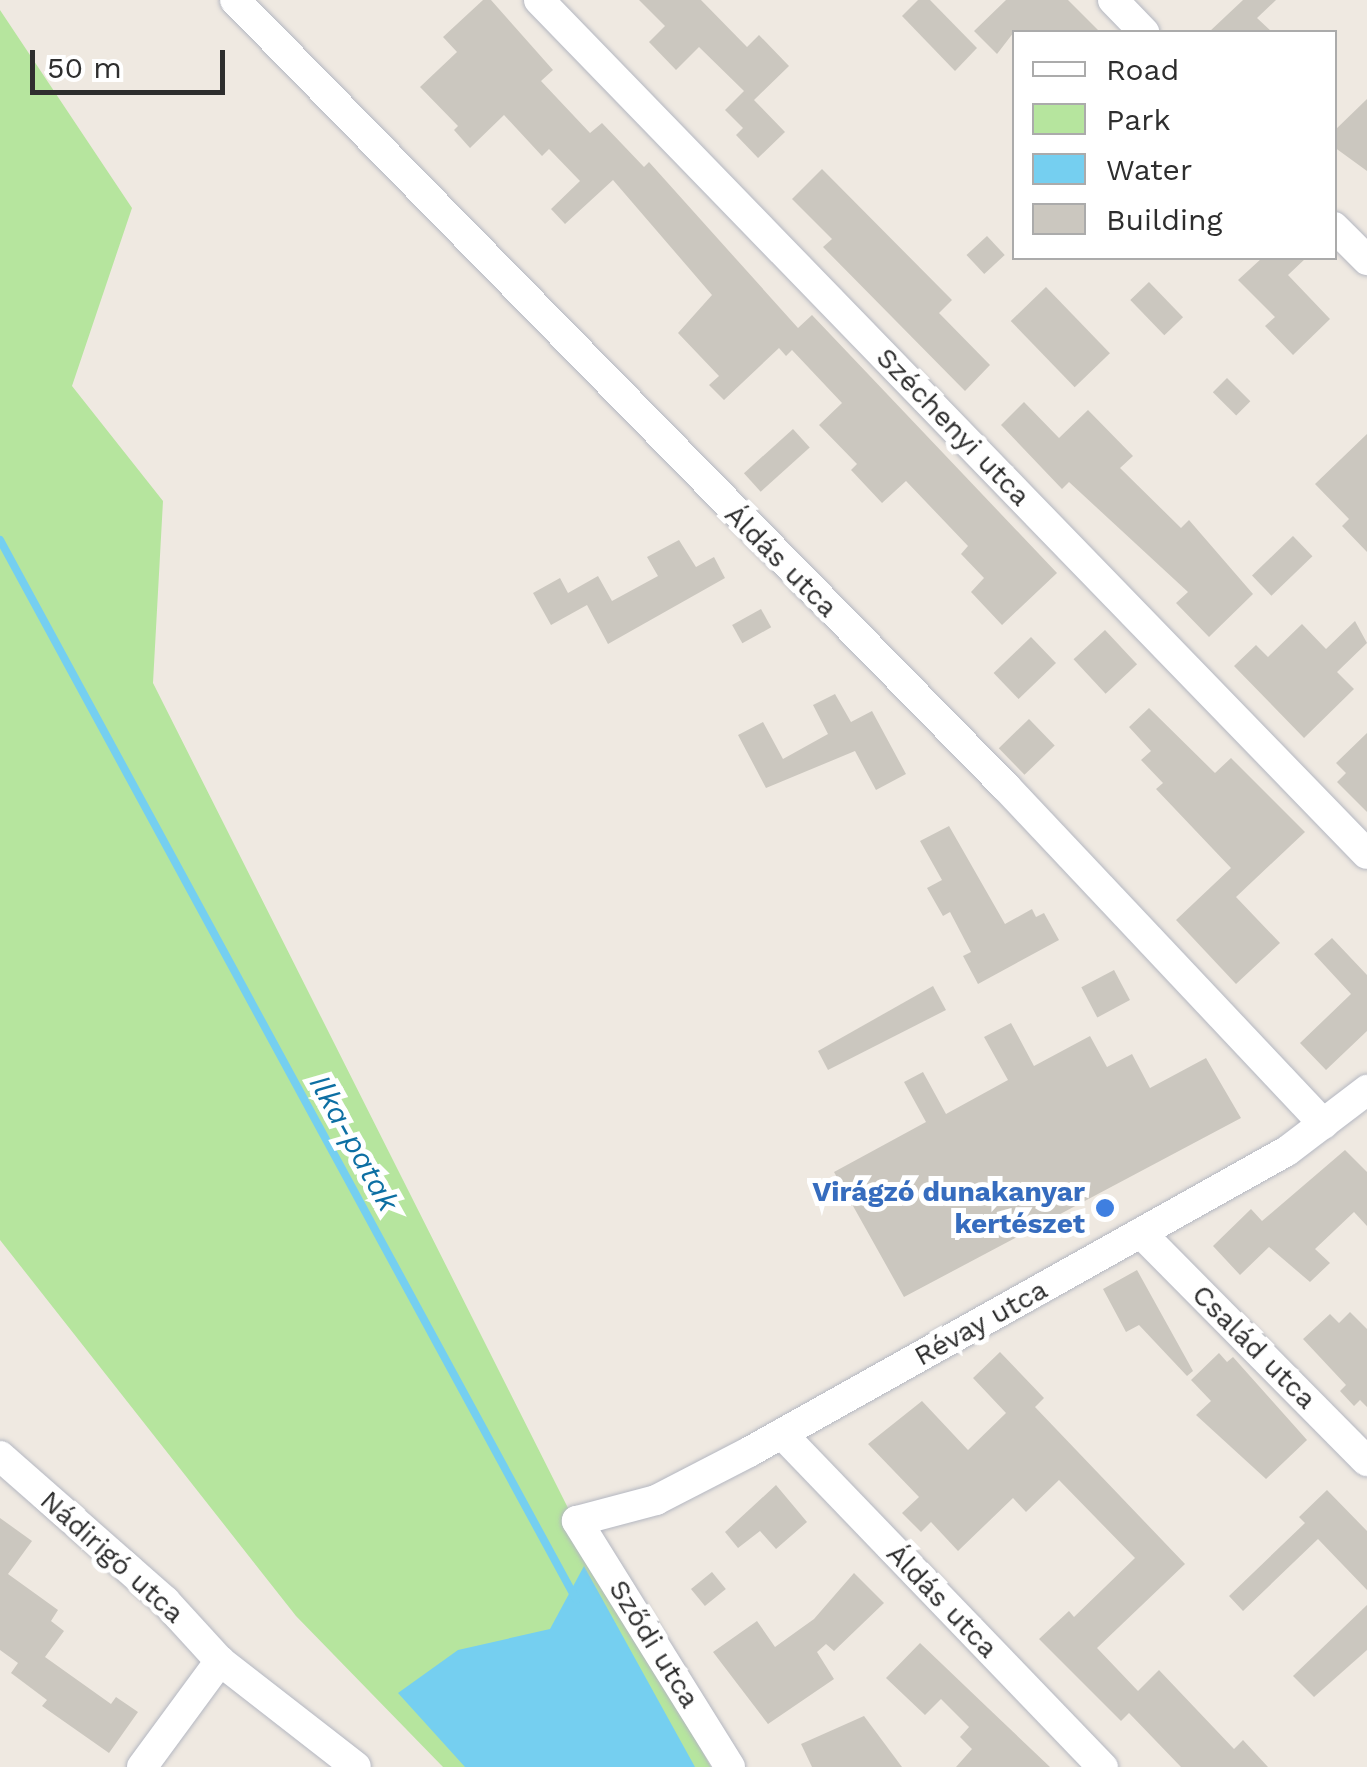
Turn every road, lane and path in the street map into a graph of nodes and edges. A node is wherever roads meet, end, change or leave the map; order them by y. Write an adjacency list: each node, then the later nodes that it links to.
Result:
1 (235, 0): 9 (street, Áldás utca)
2 (539, 0): 7 (street, Széchenyi utca)
3 (1112, 0): 4 (street)
4 (1142, 30)
5 (1337, 230): 6 (street)
6 (1367, 260)
7 (1367, 854)
8 (1367, 1090): 9 (street, Révay utca)
9 (1324, 1124): 10 (street, Révay utca)
10 (1141, 1233): 11 (street, Révay utca); 13 (street, Család utca)
11 (782, 1434): 14 (street, Révay utca); 19 (street, Áldás utca)
12 (0, 1456): 15 (street, Nádirigó utca)
13 (1367, 1461)
14 (577, 1521): 18 (street, Sződi utca)
15 (220, 1661): 16 (street); 17 (street, Nádirigó utca)
16 (142, 1767)
17 (356, 1767)
18 (730, 1767)
19 (1103, 1767)

